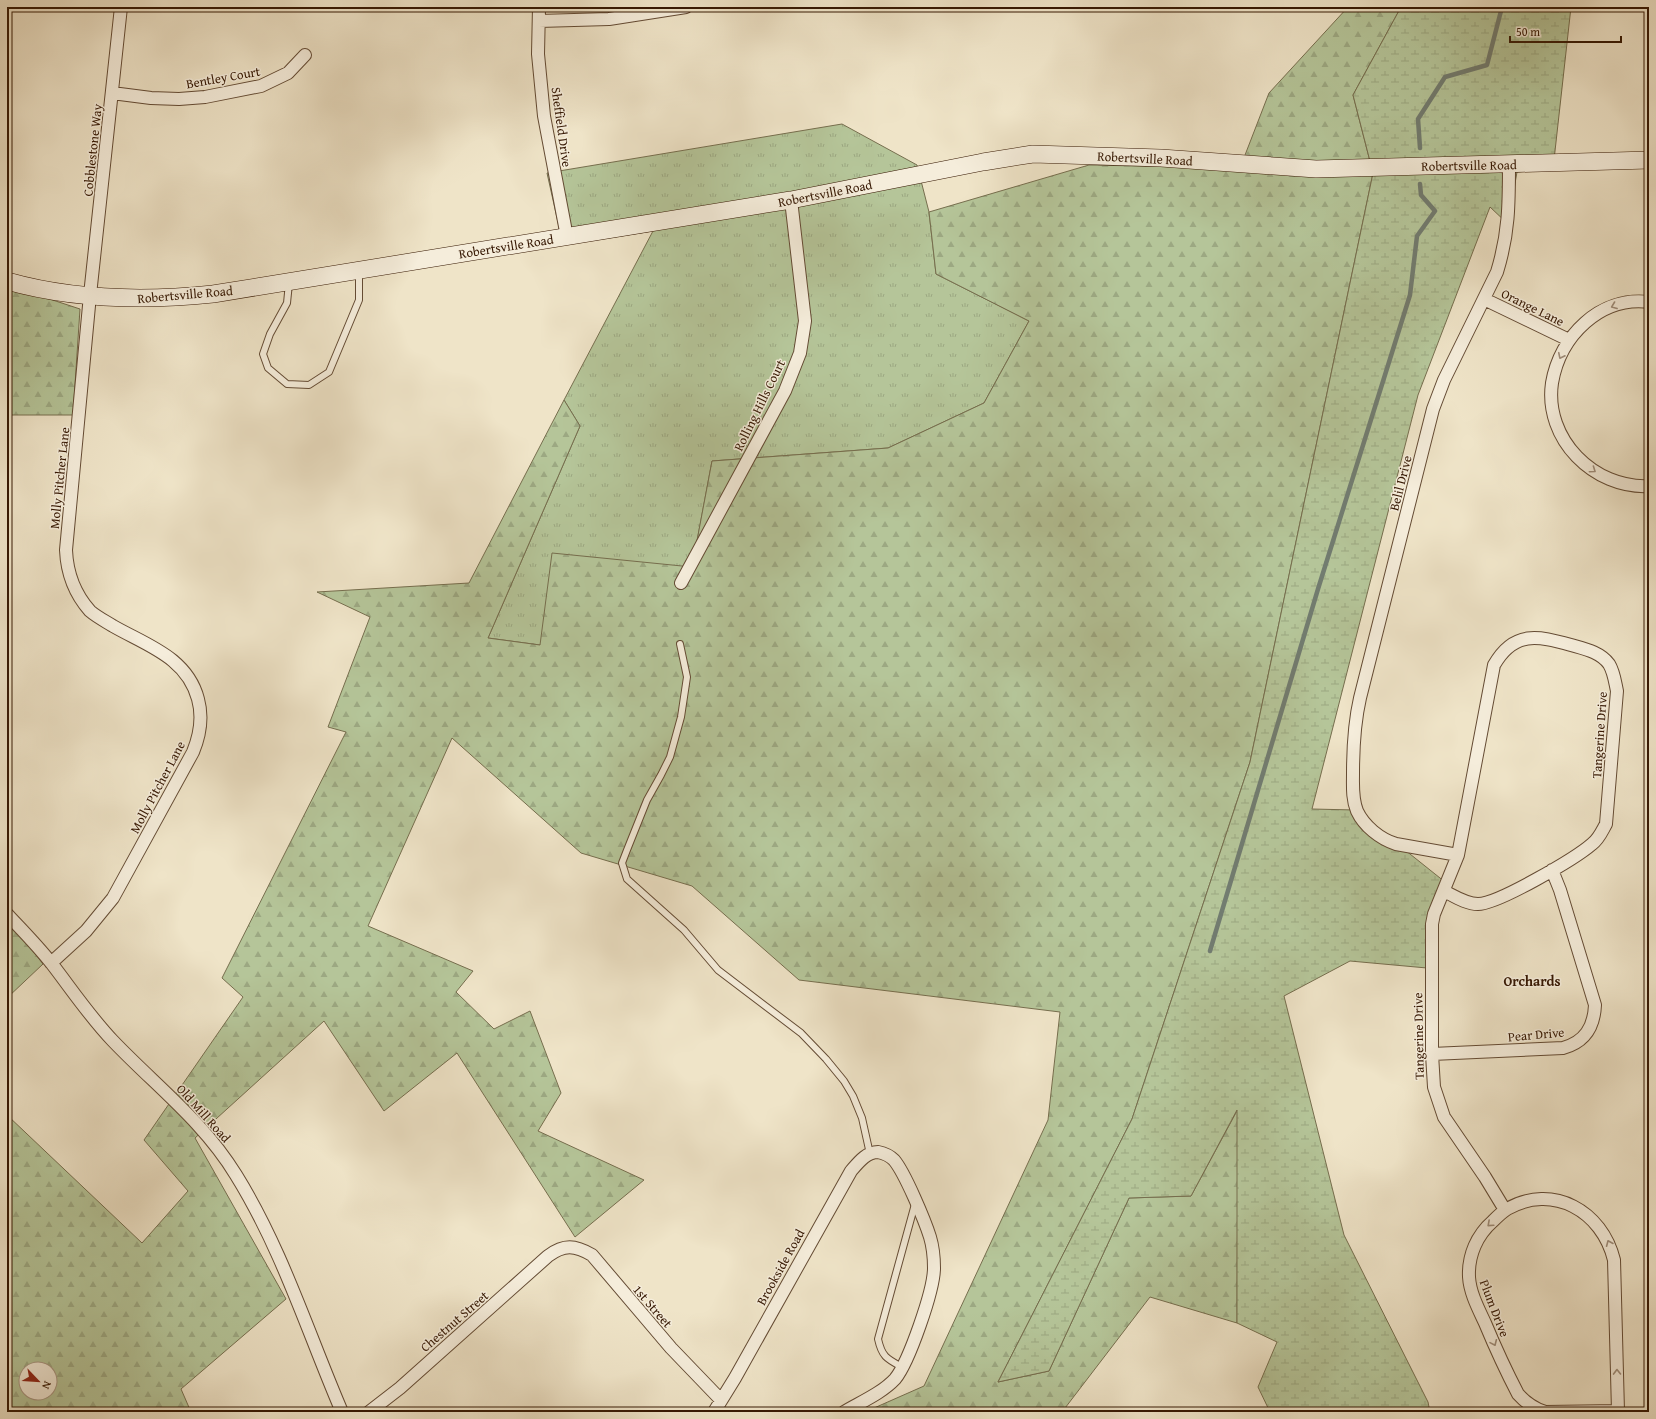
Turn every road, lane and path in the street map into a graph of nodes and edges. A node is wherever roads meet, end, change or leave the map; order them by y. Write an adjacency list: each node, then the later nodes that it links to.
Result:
1 (121, 7): 6 (street, Cobblestone Way)
2 (539, 7): 4 (street, Sheffield Drive)
3 (686, 7): 4 (street)
4 (539, 20): 10 (street, Sheffield Drive)
5 (305, 55): 6 (street, Bentley Court)
6 (112, 93): 14 (street, Cobblestone Way)
7 (1649, 160): 8 (street, Robertsville Road)
8 (1509, 164): 9 (street, Robertsville Road); 15 (street, Belil Drive)
9 (791, 200): 10 (street, Robertsville Road); 19 (street, Rolling Hills Court)
10 (567, 237): 11 (street, Robertsville Road)
11 (359, 270): 13 (street, Robertsville Road); 13 (lane)
12 (7, 281): 14 (street, Robertsville Road)
13 (289, 281): 14 (street, Robertsville Road)
14 (90, 295): 25 (street, Molly Pitcher Lane)
15 (1484, 299): 17 (street, Orange Lane); 21 (street, Belil Drive)
16 (1649, 302): 17 (street, one-way to 17)
17 (1569, 340): 18 (street, one-way to 18)
18 (1649, 486)
19 (681, 583)
20 (680, 644): 27 (lane)
21 (1458, 856): 22 (street, Tangerine Drive); 23 (street, Tangerine Drive)
22 (1552, 870): 23 (street, Tangerine Drive); 26 (street, Pear Drive)
23 (1446, 886): 26 (street, Tangerine Drive)
24 (7, 914): 25 (street, Old Mill Road)
25 (50, 963): 33 (street, Old Mill Road)
26 (1432, 1054): 29 (street, Tangerine Drive)
27 (870, 1154): 28 (street); 32 (street, Brookside Road)
28 (916, 1203): 31 (street); 31 (lane)
29 (1505, 1210): 37 (street, Plum Drive, one-way to 29); 37 (street, Plum Drive, one-way to 37)
30 (556, 1250): 32 (street, 1st Street); 34 (street, Chestnut Street)
31 (902, 1367): 36 (street)
32 (721, 1400): 35 (street, Brookside Road)
33 (342, 1412)
34 (369, 1412)
35 (714, 1412)
36 (844, 1412)
37 (1618, 1412)

